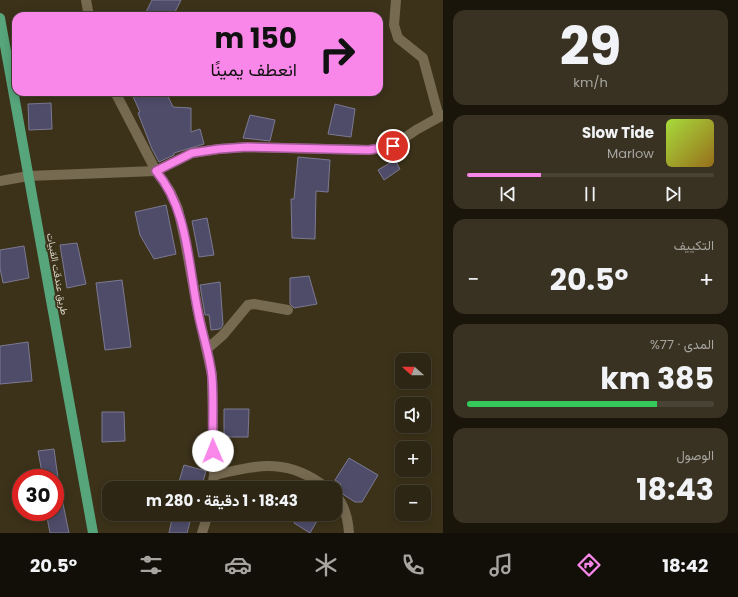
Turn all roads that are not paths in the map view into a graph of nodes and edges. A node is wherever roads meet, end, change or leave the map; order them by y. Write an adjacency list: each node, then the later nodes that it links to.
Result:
1 (86, 0): 3 (street)
2 (396, 0): 8 (street)
3 (88, 12)
4 (0, 18): 5 (main road, طريق عندقت القبيات)
5 (12, 86)
6 (14, 96): 10 (main road, طريق عندقت القبيات)
7 (117, 96): 9 (street)
8 (441, 116): 9 (street)
9 (156, 171): 10 (street); 13 (street)
10 (28, 176): 11 (street); 19 (main road, طريق عندقت القبيات)
11 (0, 181)
12 (288, 310): 13 (street)
13 (207, 349): 14 (street)
14 (214, 475): 15 (street); 16 (street)
15 (213, 481)
16 (318, 481)
17 (342, 504): 21 (street)
18 (206, 521): 20 (street)
19 (93, 533)
20 (202, 533)
21 (349, 533)

